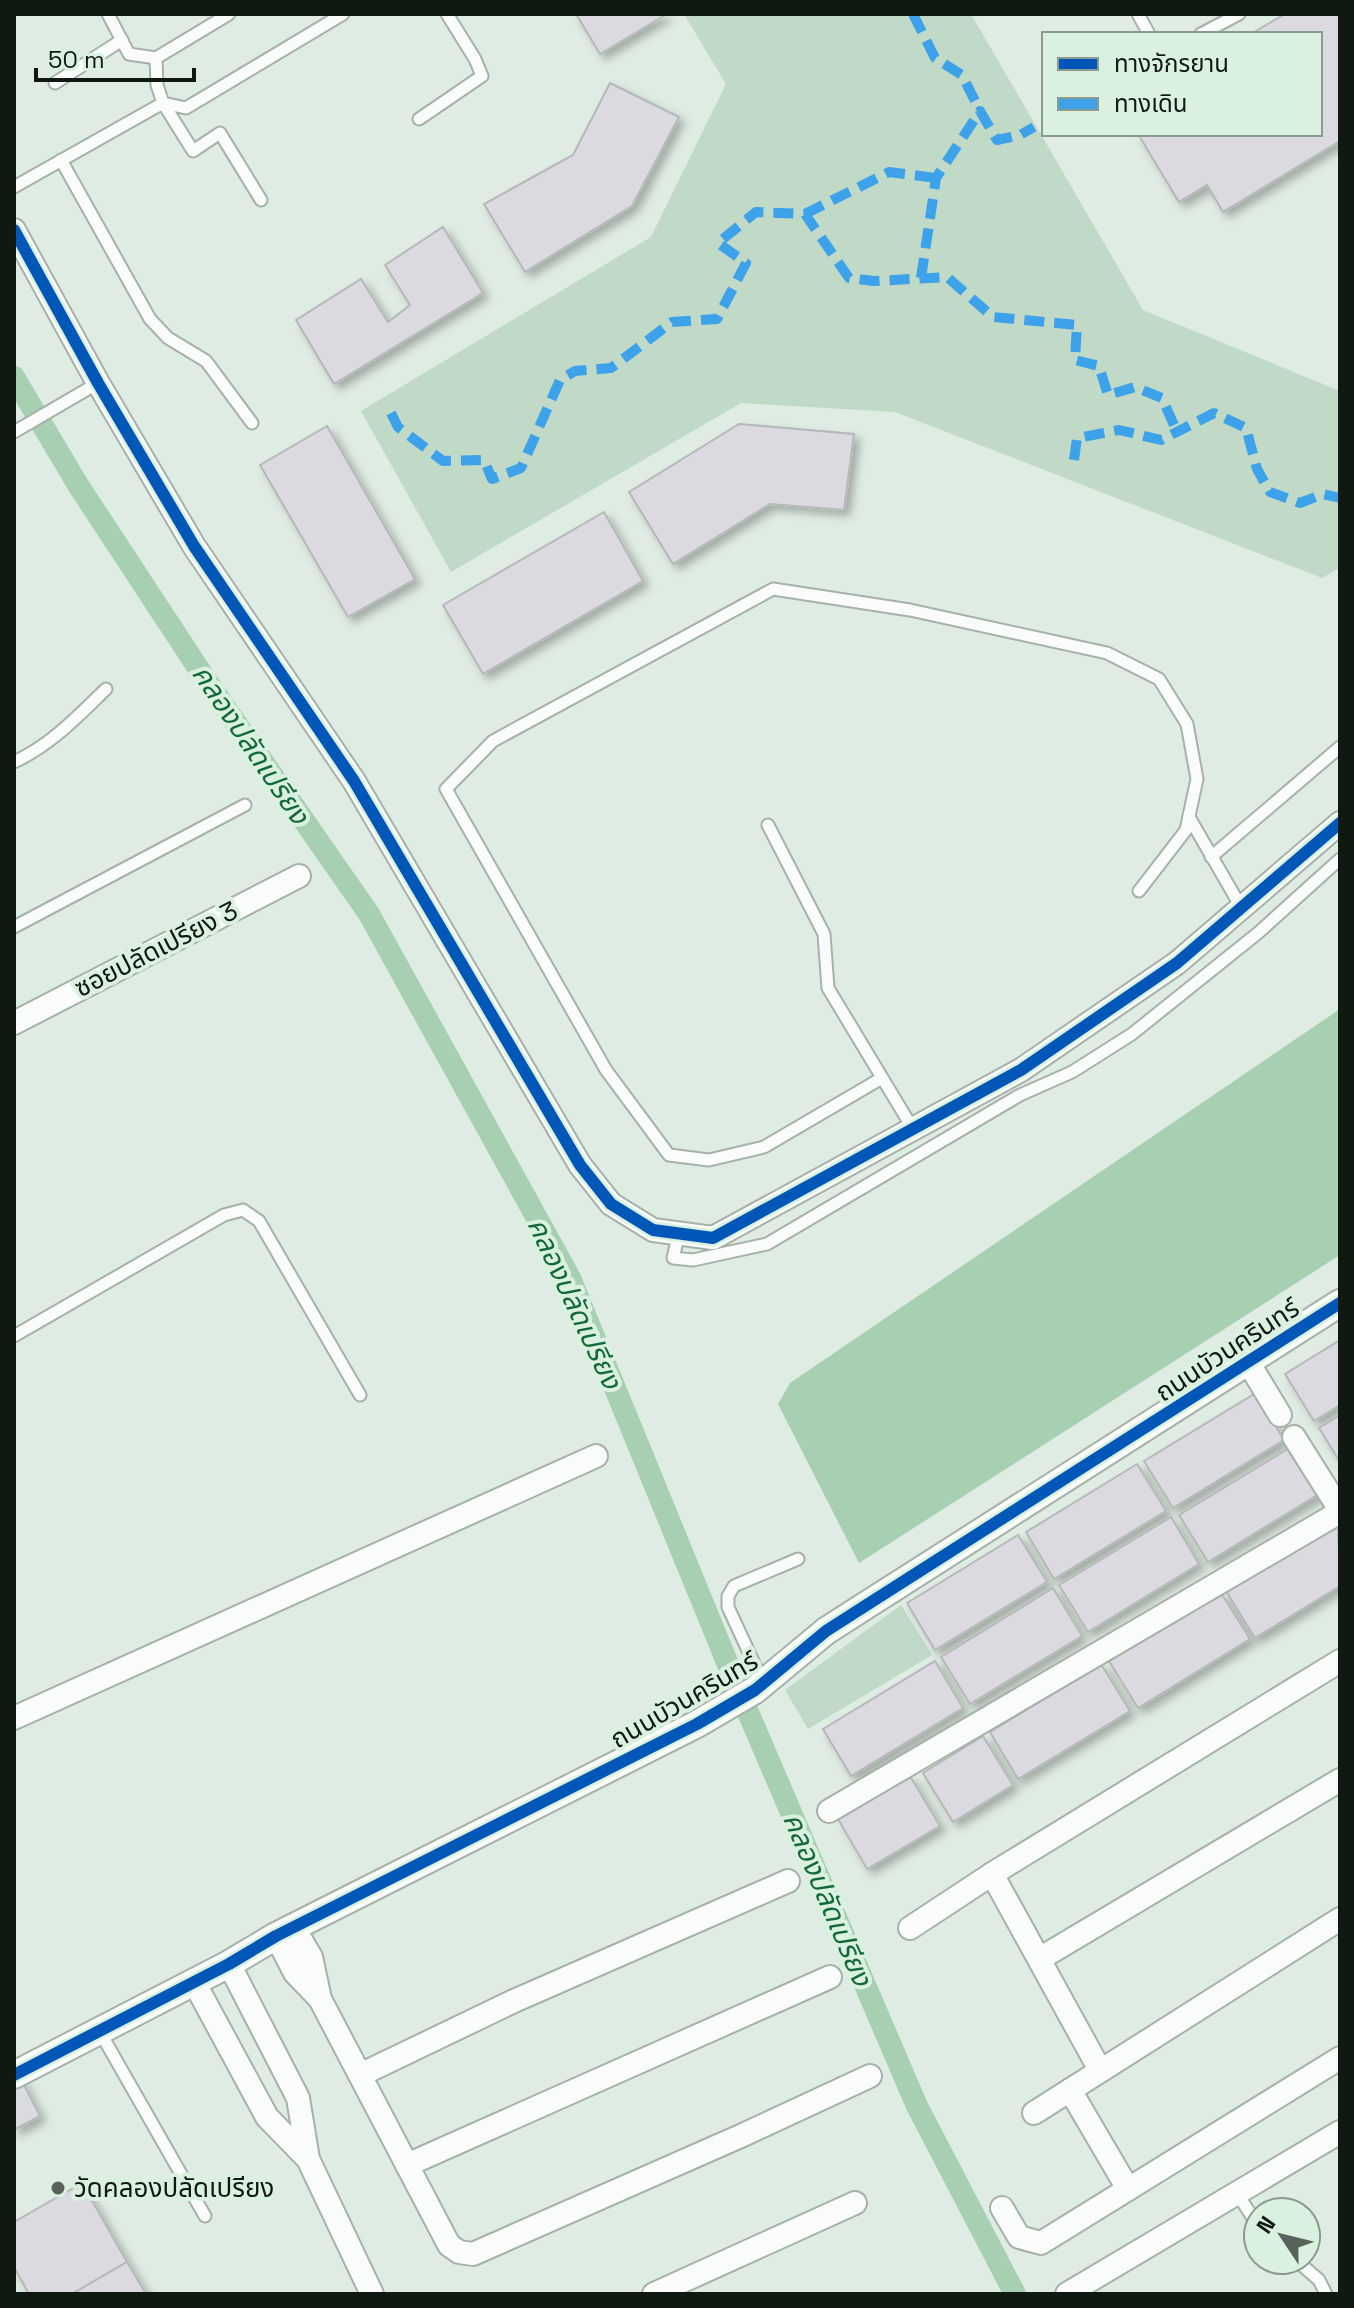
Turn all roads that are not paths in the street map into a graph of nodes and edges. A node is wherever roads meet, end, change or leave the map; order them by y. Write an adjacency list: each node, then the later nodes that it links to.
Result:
1 (108, 14): 9 (lane)
2 (229, 14): 10 (lane)
3 (343, 14): 12 (lane)
4 (447, 14): 13 (lane)
5 (1138, 14): 7 (lane)
6 (1239, 14): 8 (lane)
7 (1148, 32)
8 (1205, 32)
9 (122, 40): 10 (lane); 11 (lane)
10 (156, 58): 12 (lane)
11 (55, 83)
12 (163, 103): 14 (lane); 16 (lane)
13 (419, 119)
14 (61, 160): 15 (lane); 19 (lane)
15 (14, 187)
16 (261, 200)
17 (14, 230): 18 (street)
18 (98, 383): 20 (lane); 37 (street)
19 (252, 423)
20 (14, 432)
21 (106, 689): 23 (lane)
22 (1340, 747): 28 (lane)
23 (14, 762)
24 (245, 805): 33 (lane)
25 (1189, 817): 28 (lane); 31 (lane); 35 (lane)
26 (1340, 823): 32 (street)
27 (768, 825): 35 (lane)
28 (1211, 857): 32 (lane)
29 (1340, 859): 37 (lane)
30 (299, 876): 34 (street, ซอยปลัดเปรียง 3)
31 (1139, 891)
32 (1241, 907): 36 (street)
33 (14, 927)
34 (14, 1023)
35 (882, 1078): 36 (lane)
36 (913, 1129): 37 (street)
37 (679, 1233)
38 (1340, 1303): 40 (street, ถนนบัวนครินทร์)
39 (14, 1336): 41 (lane)
40 (1248, 1362): 42 (street); 48 (street, ถนนบัวนครินทร์)
41 (360, 1395)
42 (1280, 1415)
43 (1294, 1437): 45 (street)
44 (596, 1456): 49 (street)
45 (1340, 1511): 51 (street)
46 (798, 1559): 48 (lane)
47 (1340, 1661): 52 (street)
48 (759, 1686): 56 (street, ถนนบัวนครินทร์)
49 (14, 1718)
50 (1340, 1780): 57 (street)
51 (829, 1811)
52 (992, 1874): 55 (street); 57 (street)
53 (788, 1881): 65 (street)
54 (1340, 1919): 63 (street)
55 (910, 1928)
56 (285, 1932): 58 (street, ถนนบัวนครินทร์); 65 (street)
57 (1041, 1958): 63 (street)
58 (229, 1964): 60 (street, ถนนบัวนครินทร์); 70 (street)
59 (830, 1977): 71 (street)
60 (194, 1982): 61 (street, ถนนบัวนครินทร์); 70 (street)
61 (99, 2031): 64 (street, ถนนบัวนครินทร์); 77 (lane)
62 (1340, 2058): 72 (street)
63 (1100, 2070): 67 (street)
64 (14, 2075)
65 (360, 2075): 71 (street)
66 (870, 2076): 71 (street)
67 (1070, 2090): 68 (street); 72 (street)
68 (1034, 2113)
69 (1340, 2132): 73 (street)
70 (308, 2159): 79 (street)
71 (407, 2165)
72 (1128, 2189): 76 (street)
73 (1237, 2193): 74 (lane); 81 (street)
74 (1242, 2201)
75 (855, 2203): 80 (street)
76 (1002, 2208)
77 (205, 2216)
78 (1314, 2276): 82 (lane)
79 (372, 2294)
80 (654, 2294)
81 (1067, 2294)
82 (1326, 2294)

